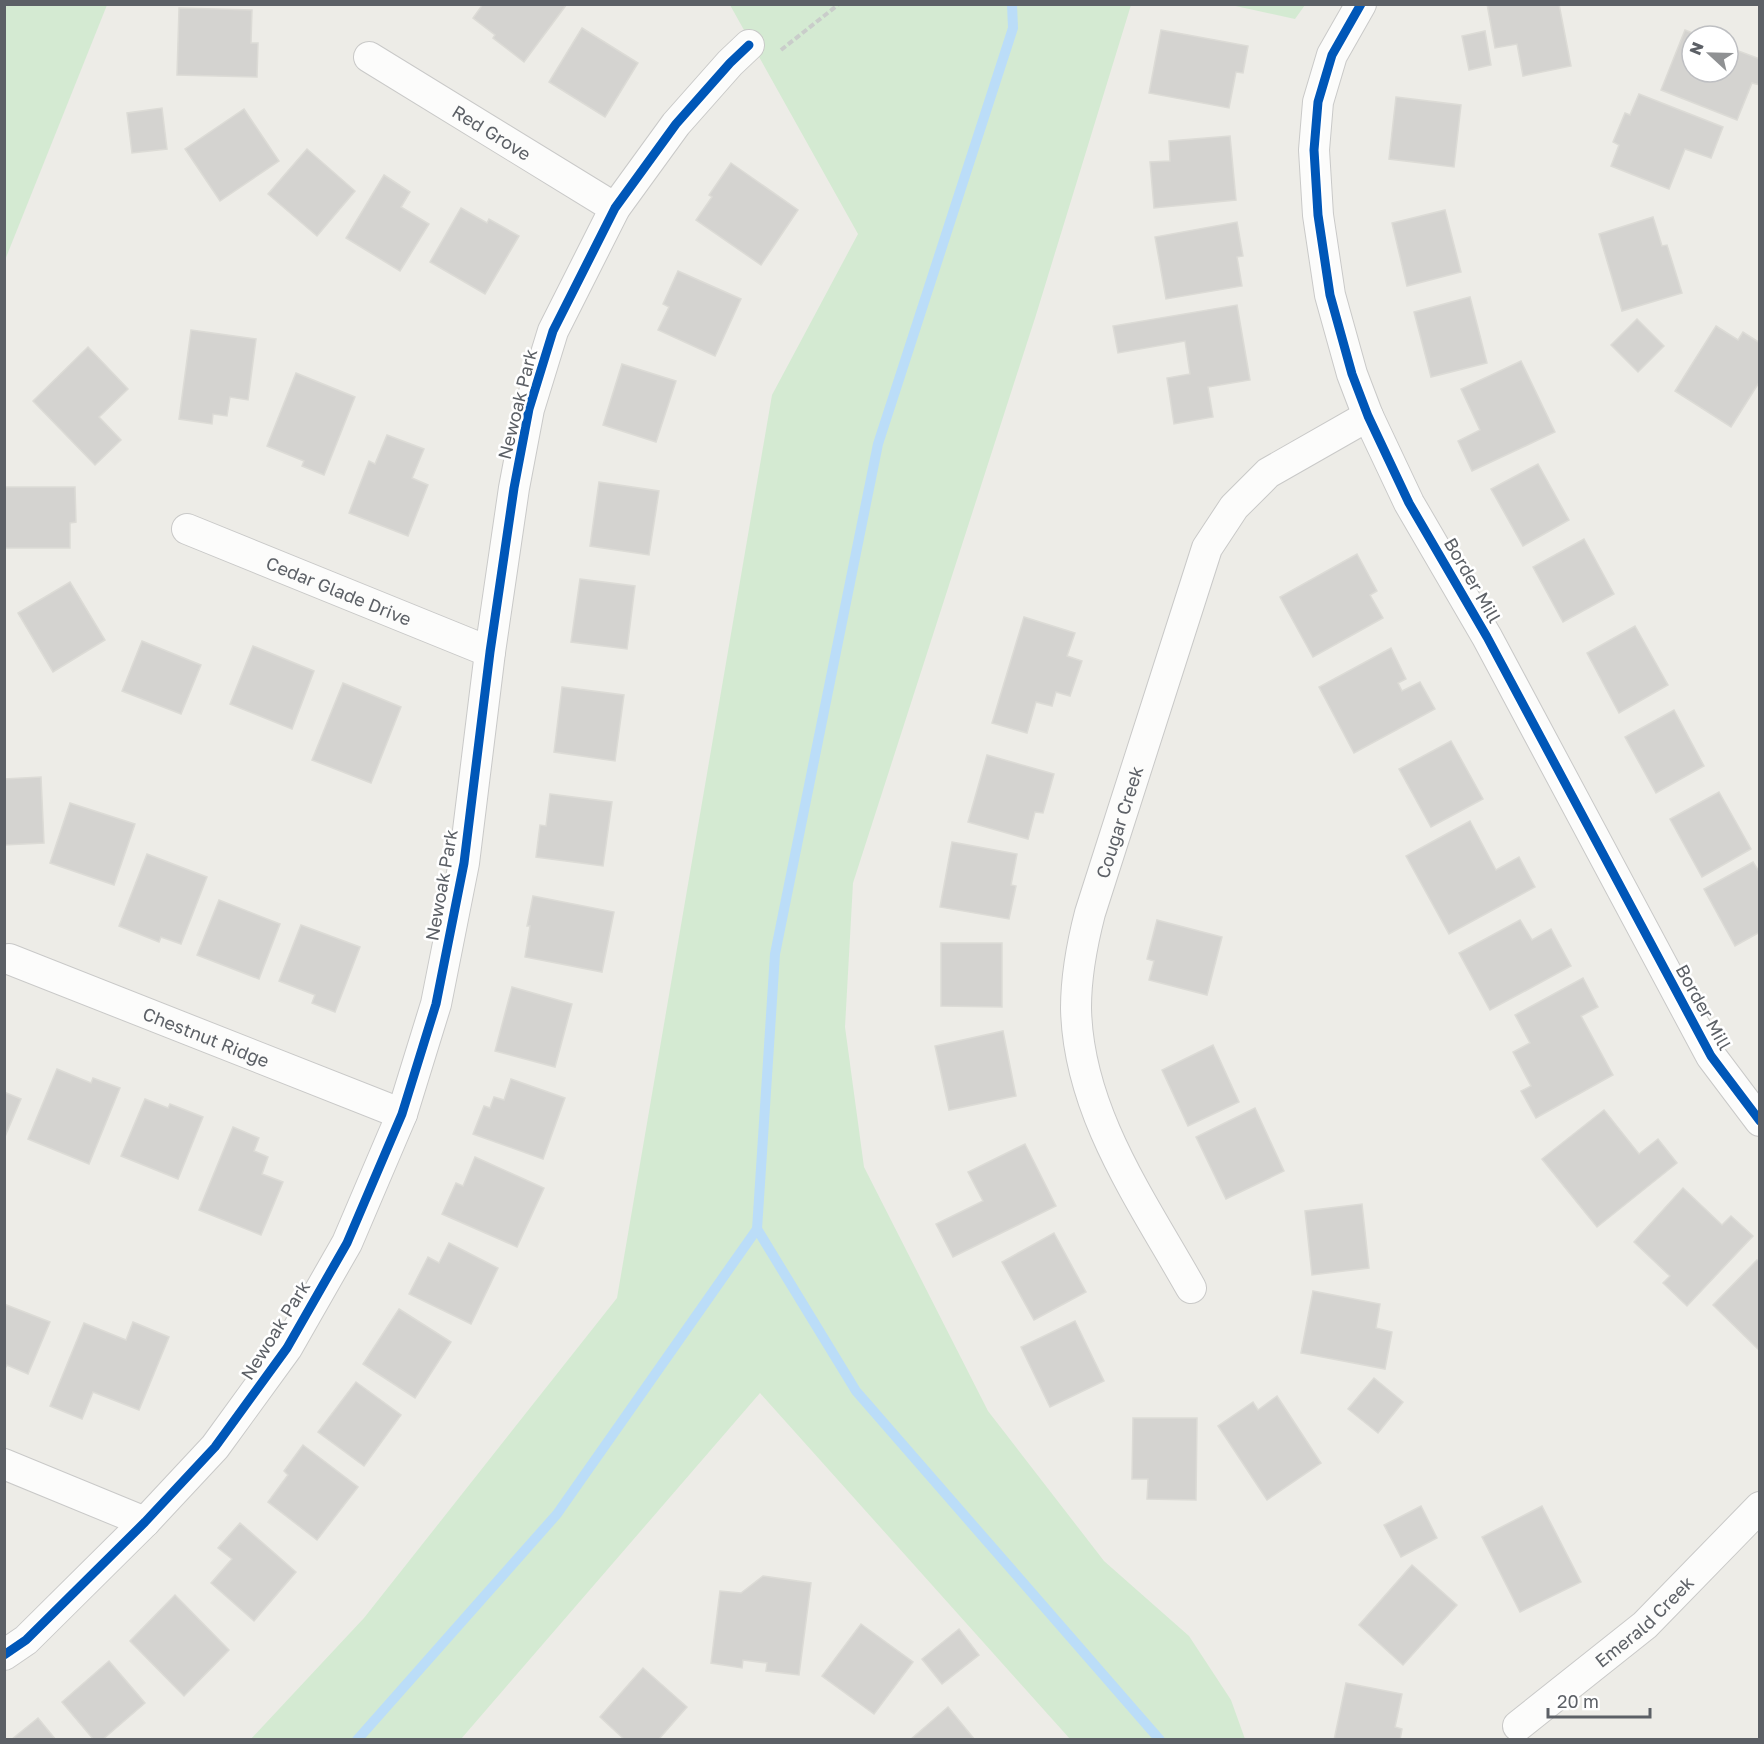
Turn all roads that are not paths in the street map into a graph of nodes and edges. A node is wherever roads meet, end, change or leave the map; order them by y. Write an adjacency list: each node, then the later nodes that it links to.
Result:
1 (1358, 9): 5 (street, Border Mill)
2 (748, 45): 4 (street, Newoak Park)
3 (369, 57): 4 (street, Red Grove)
4 (615, 208): 7 (street, Newoak Park)
5 (1368, 416): 10 (street, Border Mill); 11 (street, Cougar Creek)
6 (187, 529): 7 (street, Cedar Glade Drive)
7 (490, 652): 9 (street, Newoak Park)
8 (9, 959): 9 (street, Chestnut Ridge)
9 (402, 1114): 14 (street, Newoak Park)
10 (1760, 1121)
11 (1191, 1288)
12 (4, 1464): 14 (street)
13 (1760, 1507): 16 (street, Emerald Creek)
14 (145, 1522): 15 (street, Newoak Park)
15 (4, 1655)
16 (1518, 1726)

